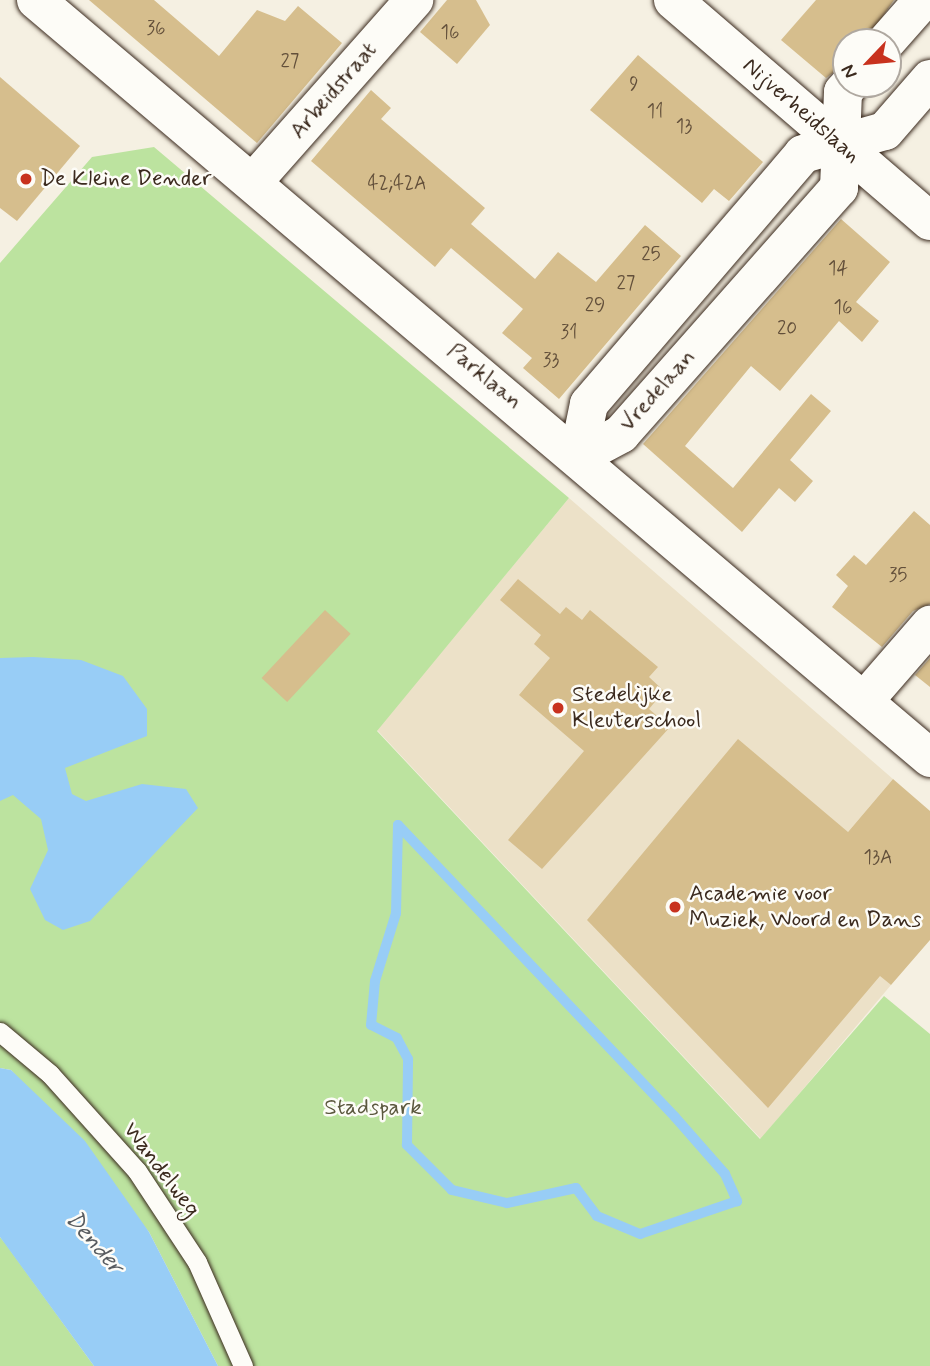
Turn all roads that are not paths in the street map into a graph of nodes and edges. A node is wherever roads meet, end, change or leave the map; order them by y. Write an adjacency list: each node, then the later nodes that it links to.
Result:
1 (36, 0): 9 (street, Parklaan)
2 (414, 0): 9 (street, Arbeidstraat)
3 (673, 0): 8 (street, Nijverheidslaan)
4 (923, 0): 5 (street)
5 (898, 28)
6 (930, 79): 8 (street)
7 (843, 98): 8 (street, Vredelaan)
8 (839, 144): 10 (street, Nijverheidslaan); 11 (street, Vredelaan)
9 (254, 181): 11 (street, Parklaan)
10 (930, 221)
11 (578, 457): 13 (street, Parklaan)
12 (930, 625): 13 (street)
13 (864, 701): 14 (street, Parklaan)
14 (930, 758)
15 (0, 1032): 16 (lane, Wandelweg)
16 (243, 1366)

